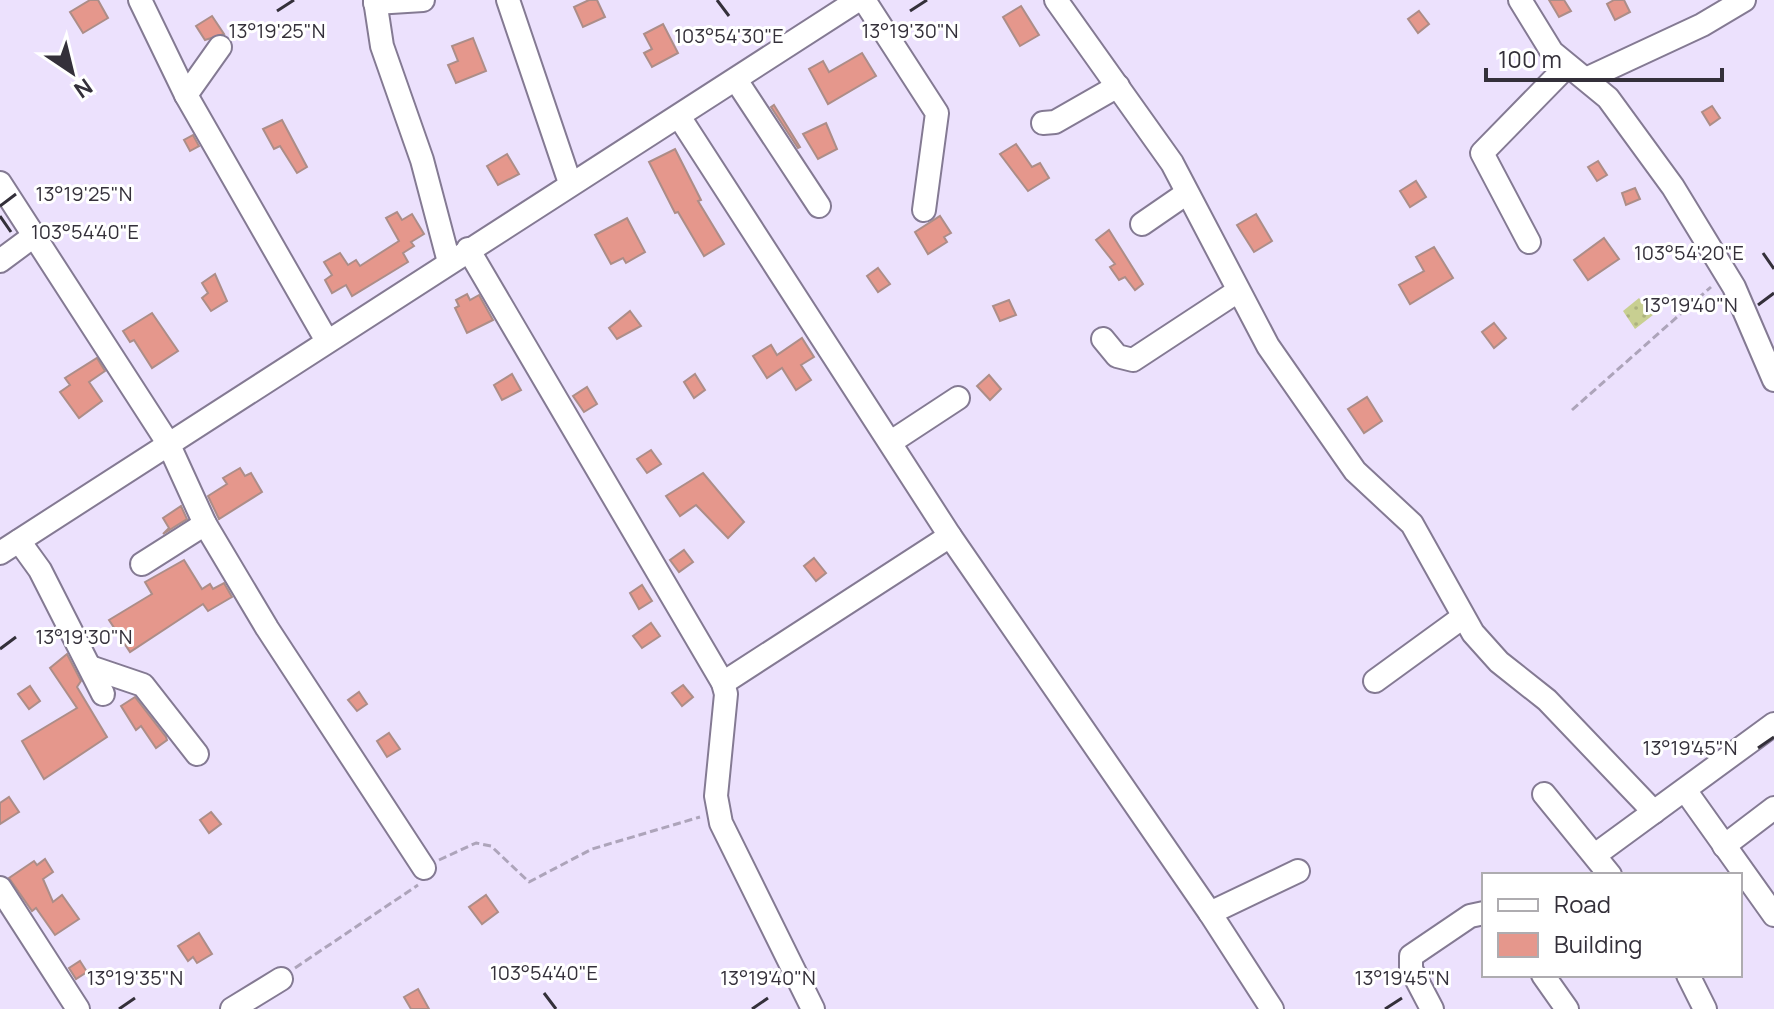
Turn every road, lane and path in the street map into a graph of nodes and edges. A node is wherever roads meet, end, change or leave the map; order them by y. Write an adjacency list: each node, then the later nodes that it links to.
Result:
1 (140, 0): 14 (street)
2 (423, 0): 8 (street)
3 (508, 0): 18 (street)
4 (861, 0): 12 (street); 21 (street)
5 (1056, 0): 13 (street)
6 (1520, 0): 10 (street)
7 (1744, 0): 11 (street)
8 (375, 2): 27 (street)
9 (220, 47): 14 (street)
10 (1566, 67): 11 (street); 24 (street)
11 (1588, 78): 28 (street)
12 (736, 80): 15 (street); 20 (street)
13 (1118, 86): 16 (street); 19 (street)
14 (186, 95): 31 (street)
15 (680, 118): 18 (street); 35 (street)
16 (1043, 123)
17 (0, 183): 23 (street)
18 (570, 183): 25 (street)
19 (1187, 193): 22 (street); 29 (street)
20 (819, 206)
21 (924, 210)
22 (1142, 224)
23 (35, 235): 26 (street); 36 (street)
24 (1529, 242)
25 (468, 249): 27 (street); 44 (street)
26 (0, 261)
27 (449, 262): 31 (street)
28 (1726, 274): 32 (street); 34 (path)
29 (1238, 291): 30 (street); 41 (street)
30 (1103, 339)
31 (327, 341): 36 (street)
32 (1774, 380)
33 (958, 398): 35 (street)
34 (1572, 410)
35 (891, 442): 38 (street)
36 (168, 443): 37 (street); 39 (street)
37 (205, 524): 40 (street); 55 (street)
38 (950, 536): 44 (street); 59 (street)
39 (9, 547): 42 (street)
40 (142, 564)
41 (1463, 617): 43 (street); 52 (street)
42 (90, 667): 45 (street); 47 (street)
43 (1375, 681)
44 (723, 683): 51 (street)
45 (103, 694)
46 (1774, 724): 48 (street)
47 (197, 754)
48 (1685, 790): 52 (street); 53 (street)
49 (1544, 794): 54 (street)
50 (1774, 808): 53 (street)
51 (719, 811): 55 (path); 67 (street)
52 (1654, 812): 54 (street)
53 (1724, 846): 61 (street)
54 (1595, 855): 57 (street)
55 (424, 868): 64 (path)
56 (1298, 871): 59 (street)
57 (1608, 873)
58 (0, 888): 65 (street)
59 (1210, 913): 68 (street)
60 (1482, 913): 69 (street)
61 (1774, 915)
62 (1544, 977): 70 (street)
63 (1689, 977): 71 (street)
64 (281, 979): 66 (street)
65 (78, 1009)
66 (232, 1009)
67 (813, 1009)
68 (1272, 1009)
69 (1432, 1009)
70 (1567, 1009)
71 (1705, 1009)

